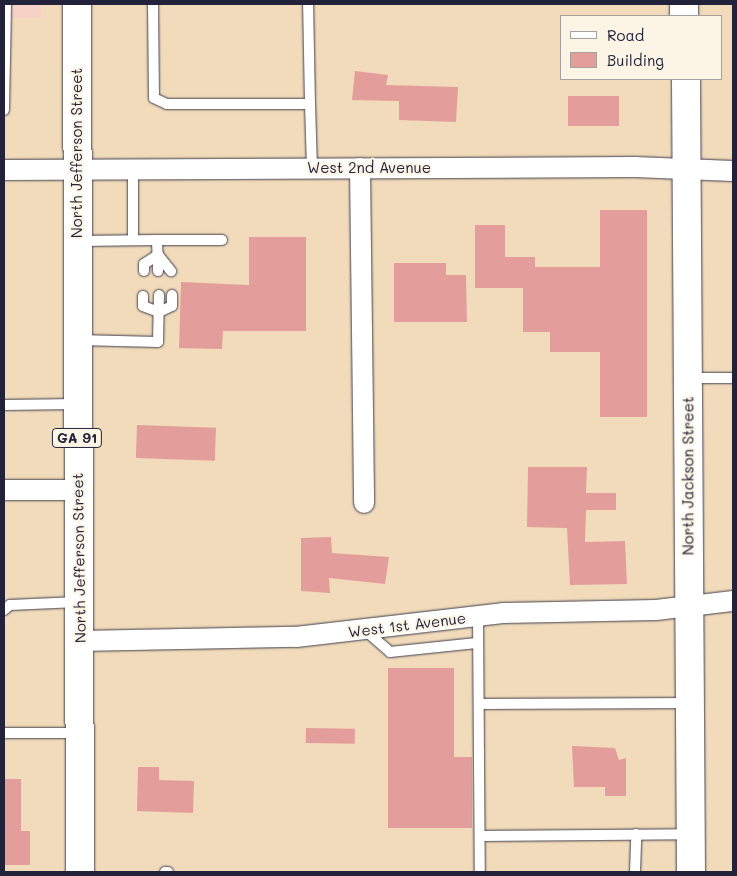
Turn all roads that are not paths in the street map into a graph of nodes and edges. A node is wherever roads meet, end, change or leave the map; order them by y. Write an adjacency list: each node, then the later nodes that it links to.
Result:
1 (6, 4): 7 (lane)
2 (77, 4): 11 (main road, North Jefferson Street / GA 91)
3 (152, 4): 6 (lane)
4 (308, 4): 6 (lane)
5 (686, 80): 13 (main road, North Jackson Street)
6 (310, 104): 9 (lane)
7 (4, 110)
8 (133, 168): 9 (street, West 2nd Avenue); 11 (street, West 2nd Avenue); 15 (lane)
9 (312, 168): 10 (street, West 2nd Avenue)
10 (360, 168): 13 (street, West 2nd Avenue); 34 (street)
11 (77, 169): 12 (street, West 2nd Avenue); 18 (main road, North Jefferson Street / GA 91)
12 (4, 170)
13 (687, 171): 14 (street, West 2nd Avenue); 28 (main road, North Jackson Street)
14 (733, 171)
15 (133, 240): 16 (lane); 18 (lane)
16 (157, 240): 17 (lane); 19 (lane)
17 (222, 240)
18 (78, 241): 27 (main road, North Jefferson Street / GA 91)
19 (158, 255): 20 (lane); 21 (lane); 22 (lane)
20 (144, 271)
21 (158, 271)
22 (171, 271)
23 (159, 295): 26 (lane)
24 (172, 295): 26 (lane)
25 (143, 296): 26 (lane)
26 (159, 312): 27 (lane)
27 (77, 340): 30 (main road, North Jefferson Street / GA 91)
28 (687, 378): 29 (lane); 37 (main road, North Jackson Street)
29 (733, 378)
30 (76, 404): 31 (lane); 33 (main road, North Jefferson Street / GA 91)
31 (4, 405)
32 (4, 490): 33 (street)
33 (78, 490): 36 (main road, North Jefferson Street / GA 91)
34 (364, 503)
35 (733, 601): 37 (street, West 1st Avenue)
36 (79, 602): 38 (lane); 41 (main road, North Jefferson Street / GA 91)
37 (690, 607): 39 (street, West 1st Avenue); 43 (main road, North Jackson Street)
38 (4, 610)
39 (478, 617): 40 (street, West 1st Avenue); 42 (lane)
40 (366, 631): 41 (street, West 1st Avenue); 42 (lane)
41 (80, 641): 46 (main road, North Jefferson Street / GA 91)
42 (478, 643): 44 (lane)
43 (690, 703): 44 (lane); 48 (main road, North Jackson Street)
44 (480, 704): 49 (lane)
45 (4, 733): 46 (lane)
46 (80, 733): 50 (main road, North Jefferson Street / GA 91)
47 (636, 834): 48 (lane); 49 (lane); 52 (lane)
48 (691, 834): 53 (main road, North Jackson Street)
49 (480, 836): 51 (lane)
50 (80, 872)
51 (480, 872)
52 (635, 872)
53 (691, 872)

